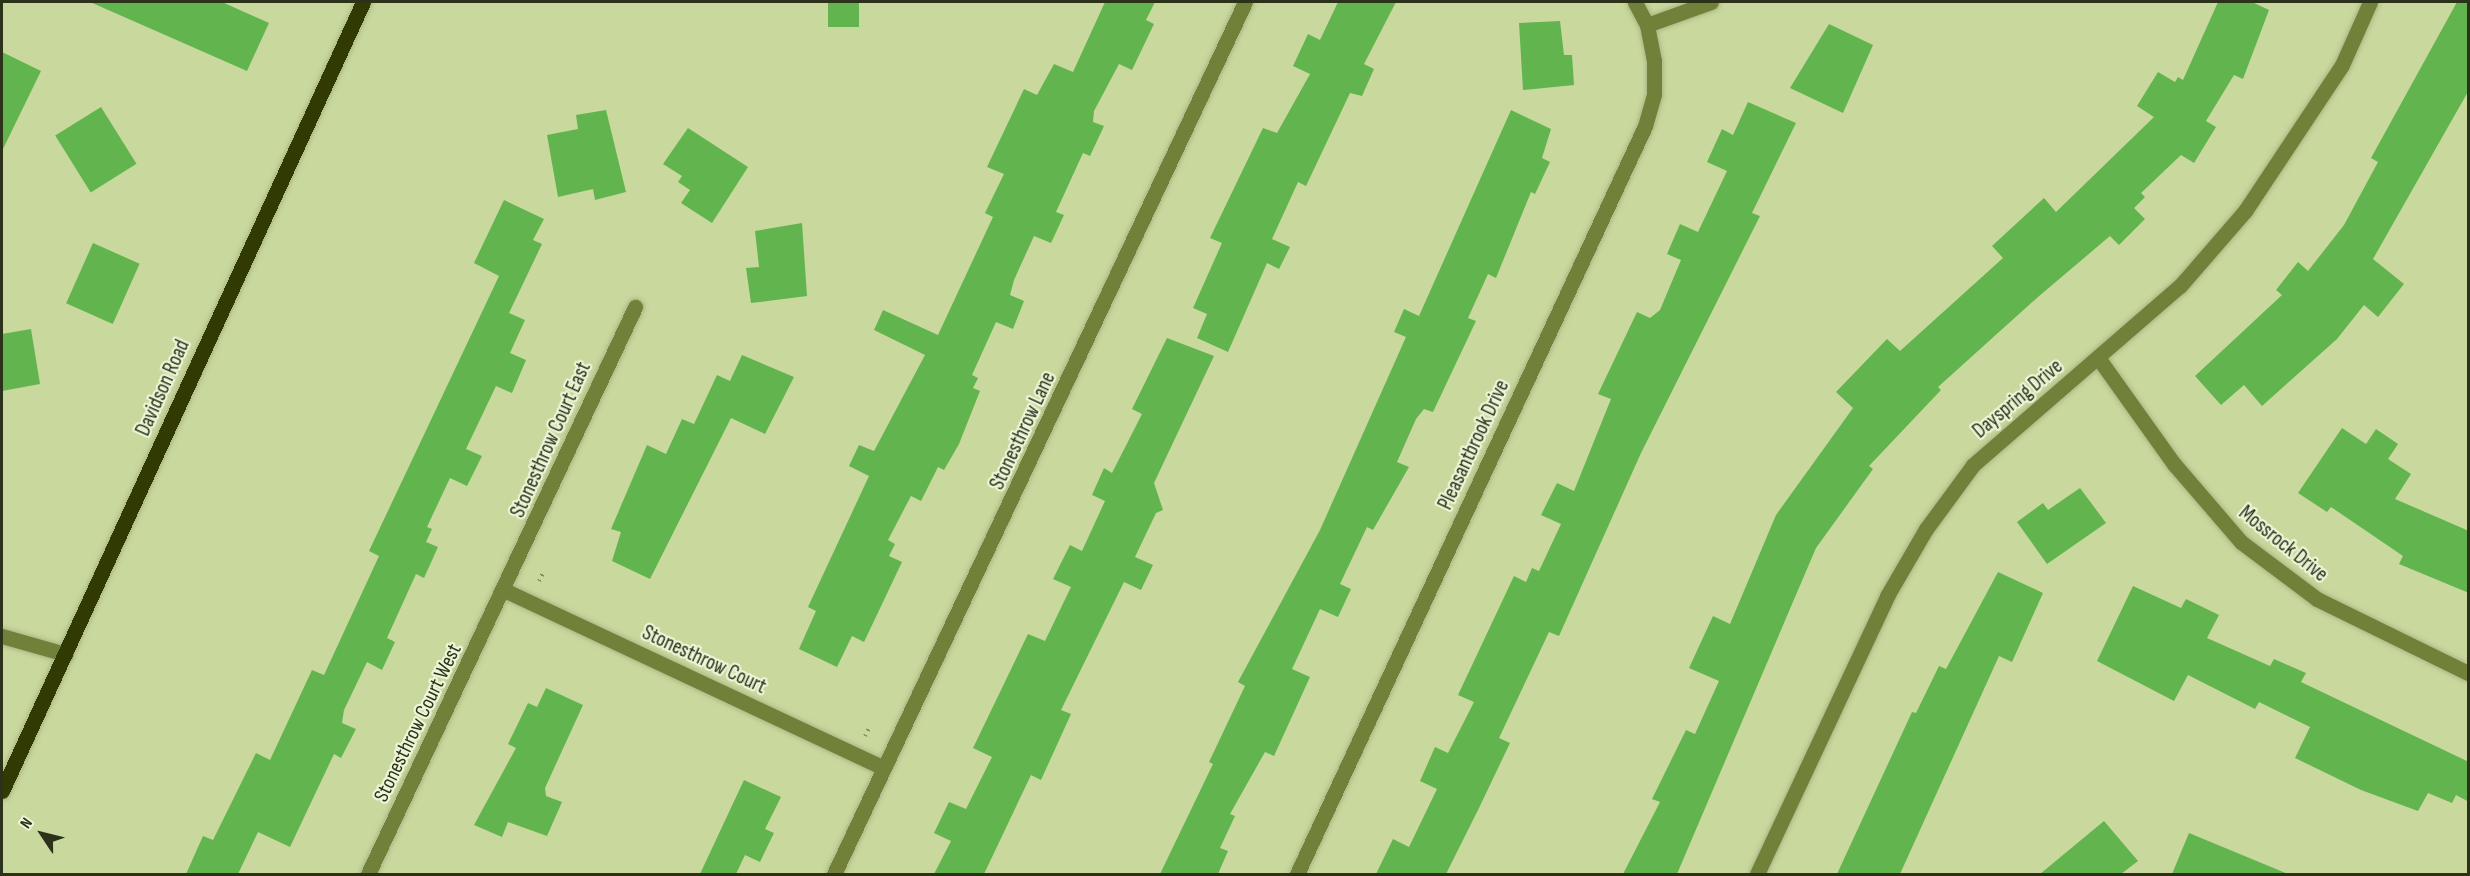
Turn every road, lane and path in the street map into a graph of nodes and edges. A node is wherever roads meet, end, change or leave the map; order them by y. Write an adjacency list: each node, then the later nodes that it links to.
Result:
1 (363, 2): 11 (main road, Davidson Road)
2 (1245, 2): 13 (street, Stonesthrow Lane)
3 (1635, 2): 6 (street)
4 (1711, 2): 6 (street)
5 (2370, 2): 8 (street, Dayspring Drive)
6 (1647, 25): 17 (street, Pleasantbrook Drive)
7 (635, 307): 9 (street, Stonesthrow Court East)
8 (2099, 359): 12 (street, Mossrock Drive); 18 (street, Dayspring Drive)
9 (506, 591): 13 (street, Stonesthrow Court); 15 (street, Stonesthrow Court West)
10 (2, 636): 11 (street)
11 (65, 654): 14 (main road, Davidson Road)
12 (2469, 673)
13 (883, 768): 16 (street, Stonesthrow Lane)
14 (2, 790)
15 (368, 874)
16 (834, 874)
17 (1297, 874)
18 (1757, 874)

